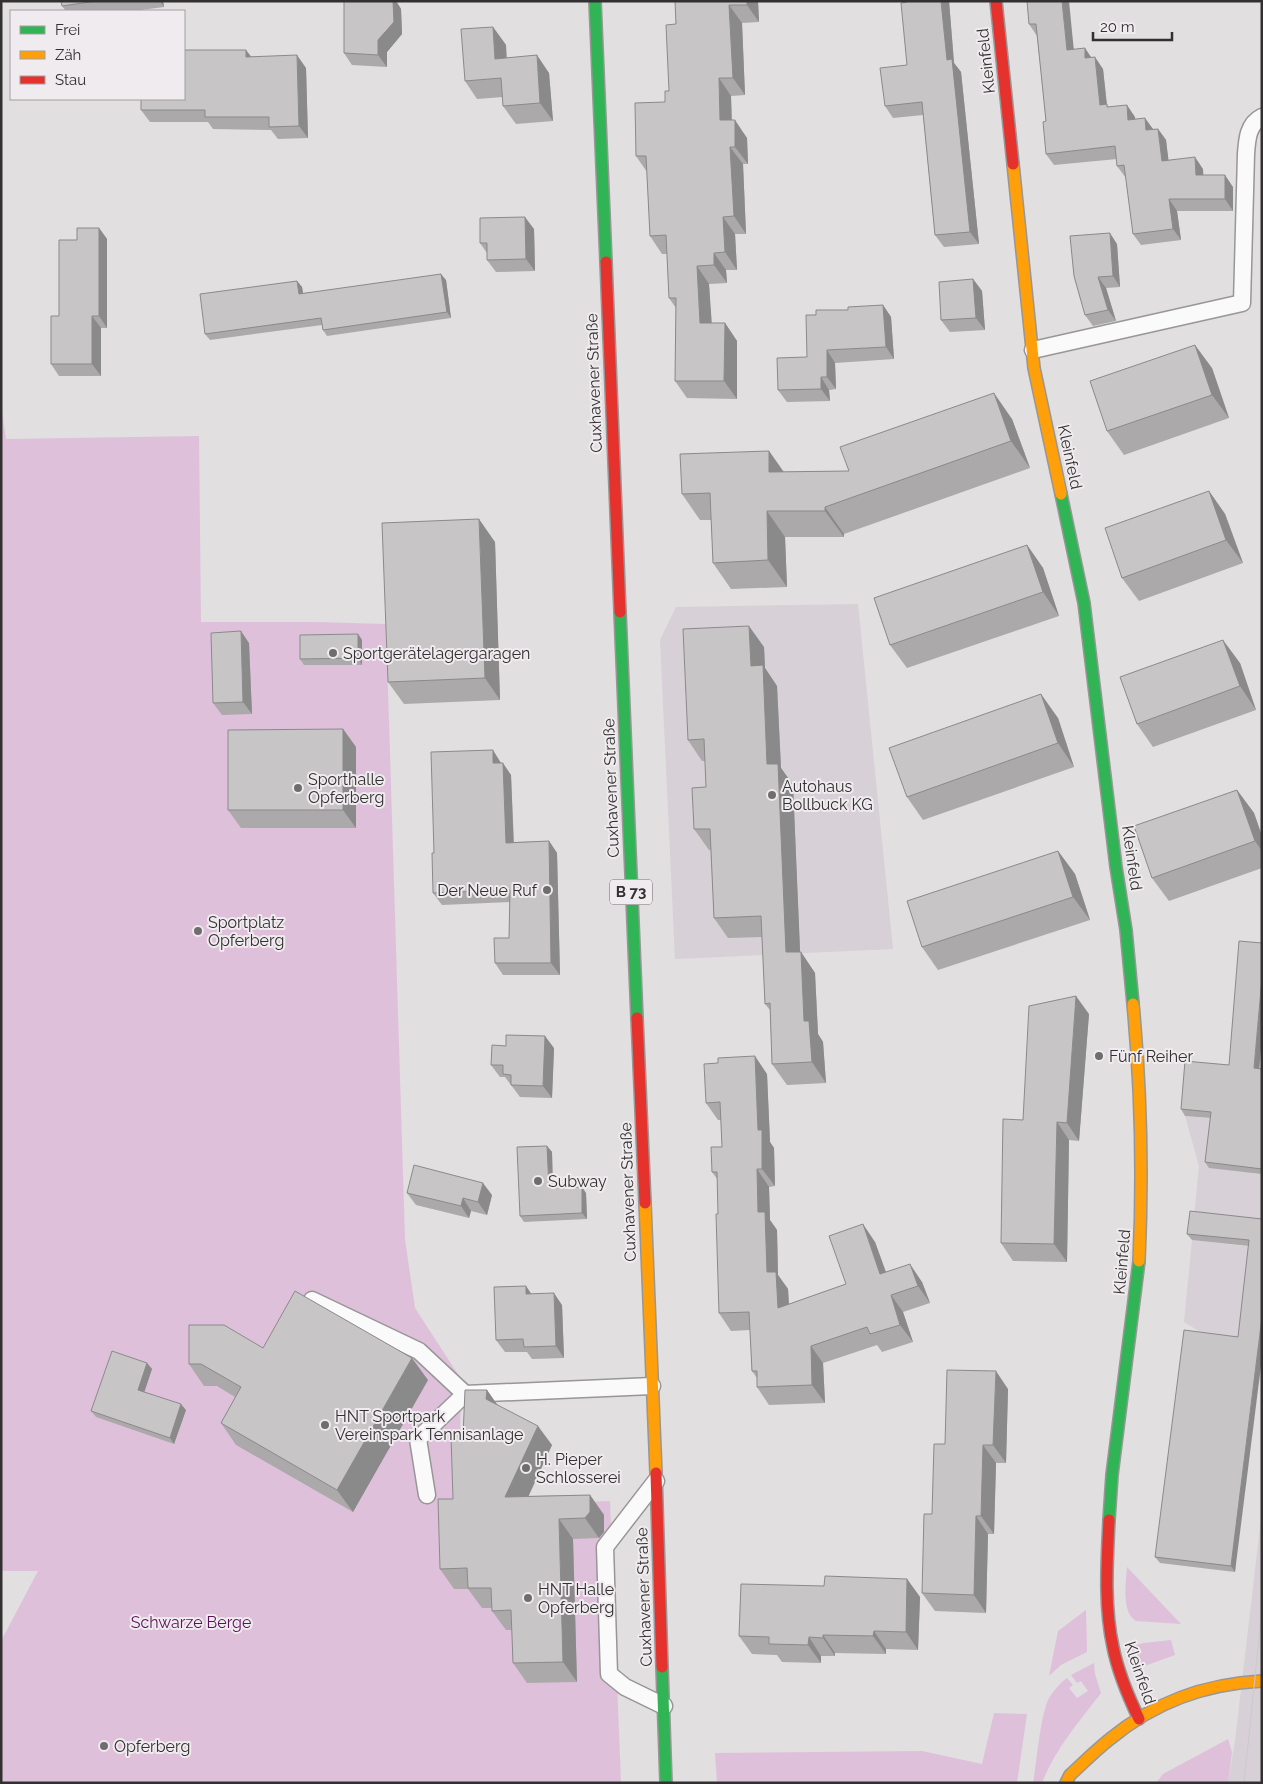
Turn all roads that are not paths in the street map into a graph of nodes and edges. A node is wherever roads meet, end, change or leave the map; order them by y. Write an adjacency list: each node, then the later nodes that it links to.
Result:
1 (595, 1): 6 (street, Cuxhavener Straße / B 73)
2 (996, 1): 4 (street, Kleinfeld)
3 (1262, 117): 4 (lane)
4 (1032, 350): 12 (street, Kleinfeld)
5 (312, 1300): 7 (lane)
6 (652, 1386): 7 (lane); 8 (street, Cuxhavener Straße / B 73)
7 (465, 1394): 9 (lane)
8 (656, 1481): 11 (street, Cuxhavener Straße / B 73); 11 (lane)
9 (427, 1494)
10 (1262, 1681): 12 (street)
11 (664, 1706): 15 (street, Cuxhavener Straße / B 73)
12 (1139, 1719): 13 (street)
13 (1094, 1755): 14 (street); 16 (street)
14 (1089, 1773)
15 (666, 1783)
16 (1066, 1783)

